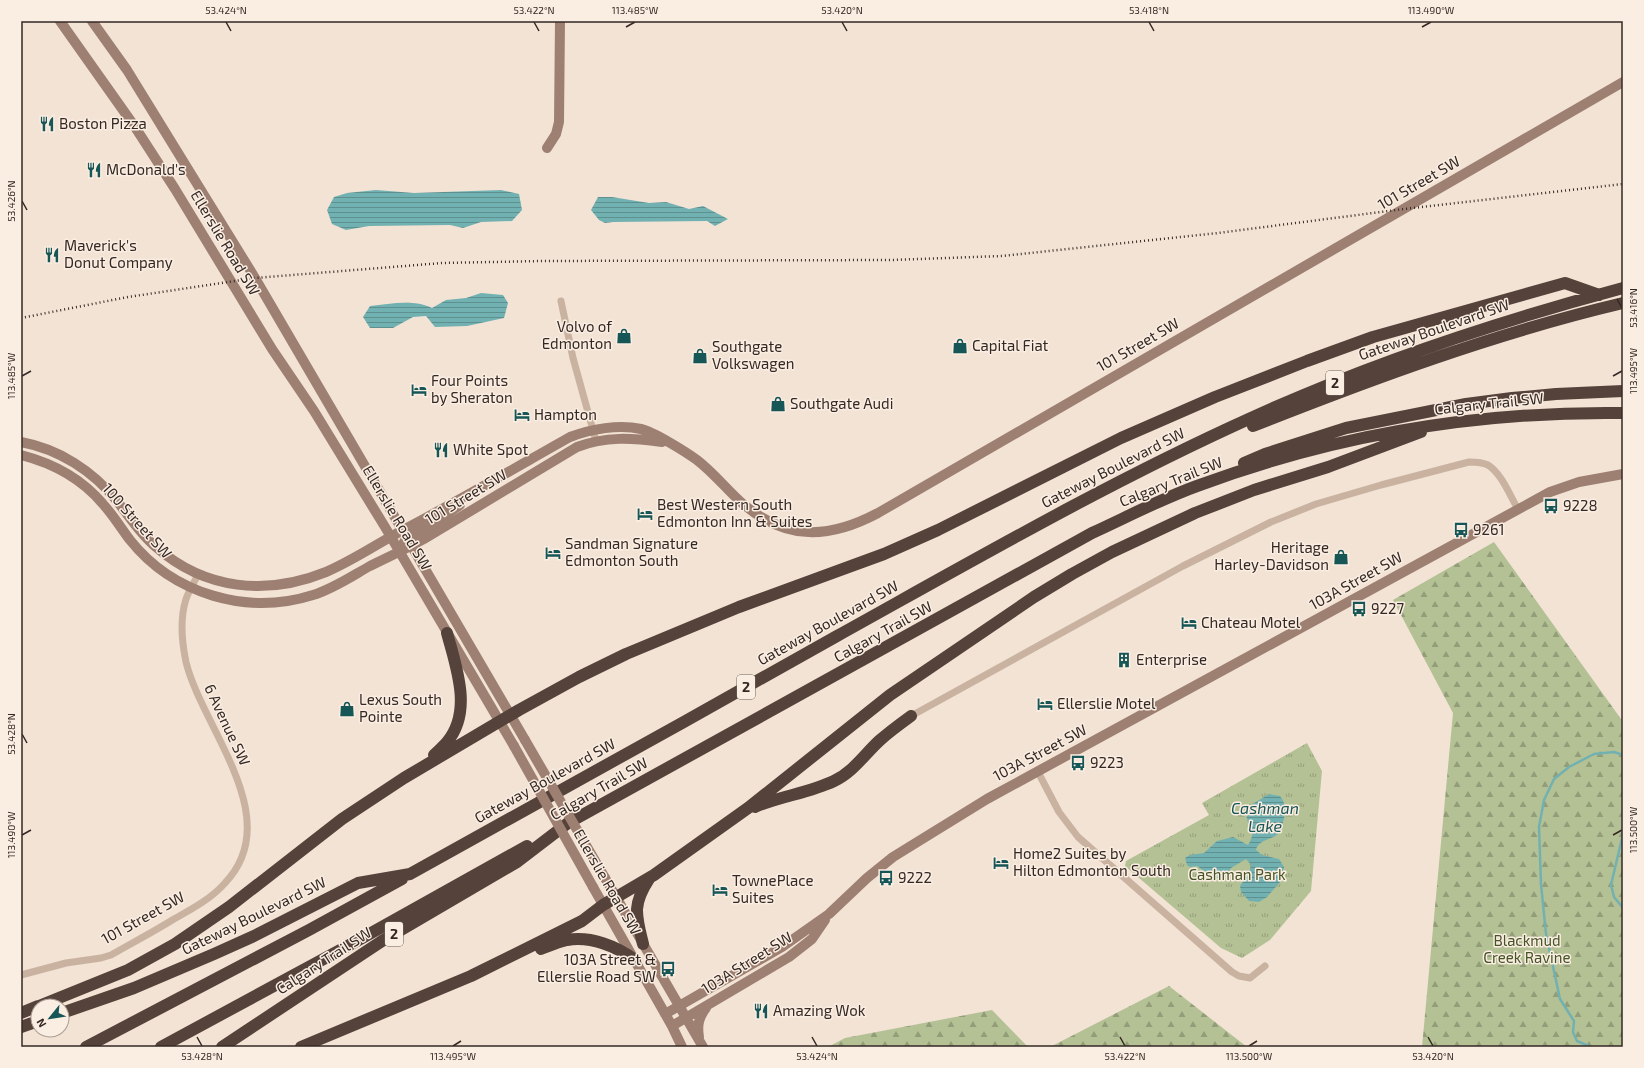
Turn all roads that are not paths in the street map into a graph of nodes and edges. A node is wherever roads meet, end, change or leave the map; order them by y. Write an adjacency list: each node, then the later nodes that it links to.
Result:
1 (60, 21): 24 (street, Ellerslie Road SW)
2 (83, 21): 5 (street)
3 (92, 21): 5 (street, Ellerslie Road SW)
4 (560, 21): 7 (street)
5 (101, 33): 25 (street, Ellerslie Road SW)
6 (1623, 82): 19 (street, 101 Street SW)
7 (547, 148)
8 (1623, 288): 9 (highway, Gateway Boulevard SW / 2)
9 (1599, 295): 16 (highway, Gateway Boulevard SW / 2); 30 (highway)
10 (561, 301): 15 (street)
11 (1623, 303): 16 (highway)
12 (1623, 391): 23 (highway)
13 (1623, 413): 14 (highway, Calgary Trail SW / 2)
14 (1444, 423): 23 (highway, Calgary Trail SW / 2); 35 (highway)
15 (592, 430): 17 (street); 19 (street, 101 Street SW); 25 (street, 101 Street SW)
16 (1207, 438): 37 (highway, Gateway Boulevard SW / 2)
17 (596, 441): 19 (street, 101 Street SW); 25 (street, 101 Street SW)
18 (21, 442): 27 (street, 100 Street SW)
19 (670, 444)
20 (21, 454): 28 (street, 100 Street SW)
21 (1623, 474): 22 (street, 103A Street SW)
22 (1518, 510): 31 (street); 33 (street, 103A Street SW)
23 (1136, 512): 36 (highway, Calgary Trail SW / 2)
24 (391, 537): 25 (street, 100 Street SW); 26 (street, Ellerslie Road SW); 27 (street, 100 Street SW)
25 (407, 538): 26 (street, 100 Street SW); 30 (street, Ellerslie Road SW)
26 (399, 551): 28 (street, 100 Street SW); 29 (street, Ellerslie Road SW)
27 (198, 575): 28 (street, 6 Avenue SW)
28 (191, 588): 39 (street, 6 Avenue SW)
29 (447, 633): 32 (street, Ellerslie Road SW); 34 (highway)
30 (511, 715): 32 (highway); 40 (street, Ellerslie Road SW, bridge)
31 (911, 716): 35 (highway)
32 (499, 722): 34 (highway); 41 (street, Ellerslie Road SW, bridge)
33 (1038, 772): 42 (street, 103A Street SW); 46 (street)
34 (404, 778): 48 (highway)
35 (738, 815): 38 (highway)
36 (568, 823): 57 (highway); 58 (highway, Calgary Trail SW / 2)
37 (410, 874): 51 (highway, Gateway Boulevard SW / 2); 56 (highway)
38 (654, 875): 40 (highway); 43 (highway)
39 (226, 883): 47 (street, 101 Street SW)
40 (616, 897): 41 (highway); 43 (street, Ellerslie Road SW)
41 (603, 905): 44 (street, Ellerslie Road SW); 45 (highway)
42 (829, 914): 49 (street, 103A Street SW); 50 (street, 103A Street SW)
43 (643, 944): 50 (street, Ellerslie Road SW)
44 (635, 960): 45 (highway); 52 (street, Ellerslie Road SW)
45 (492, 966): 59 (highway)
46 (1265, 966)
47 (21, 975)
48 (58, 998)
49 (708, 1005): 53 (street, 103A Street SW); 55 (street)
50 (680, 1007): 52 (street, 103A Street SW); 53 (street, Ellerslie Road SW)
51 (70, 1010)
52 (665, 1014): 54 (street, Ellerslie Road SW)
53 (686, 1018): 54 (street, 103A Street SW); 55 (street, Ellerslie Road SW)
54 (672, 1026): 60 (street, Ellerslie Road SW)
55 (701, 1044)
56 (86, 1047)
57 (161, 1047)
58 (222, 1047)
59 (301, 1047)
60 (682, 1047)

